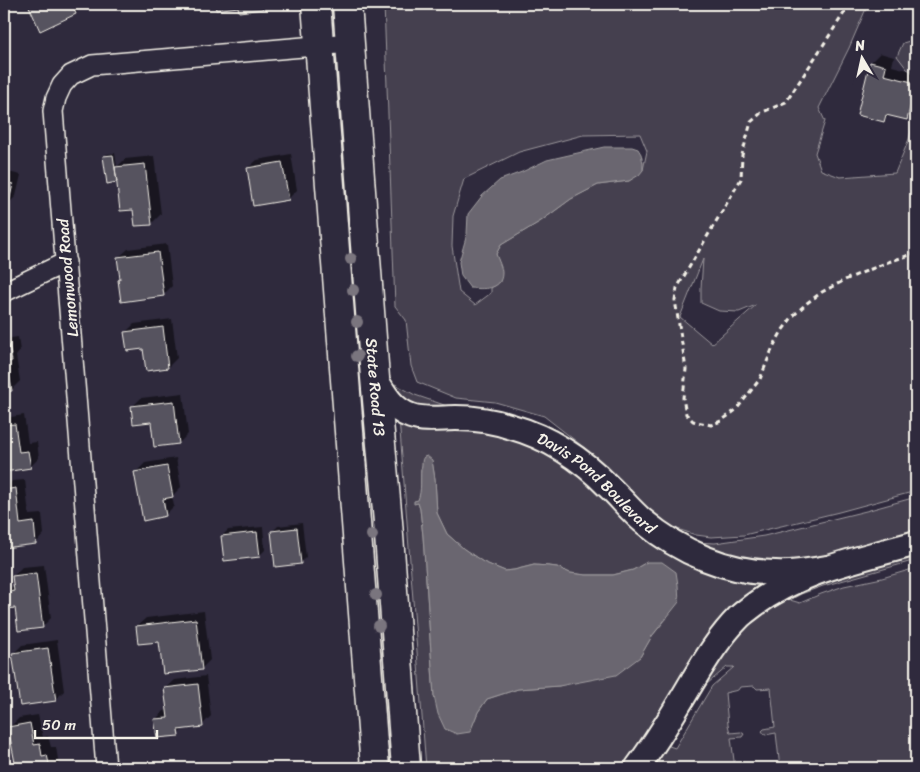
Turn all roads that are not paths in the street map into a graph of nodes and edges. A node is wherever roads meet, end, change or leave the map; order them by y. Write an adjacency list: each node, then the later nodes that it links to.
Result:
1 (316, 4): 4 (main road, State Road 13)
2 (347, 4): 3 (main road, State Road 13)
3 (350, 43): 4 (street, Lemonwood Road); 7 (main road, State Road 13)
4 (320, 45): 5 (street, Lemonwood Road); 11 (main road, State Road 13)
5 (66, 262): 6 (street); 10 (street, Lemonwood Road)
6 (4, 292)
7 (375, 378): 9 (street, Davis Pond Boulevard); 12 (main road, State Road 13)
8 (916, 543): 9 (street, Davis Pond Boulevard)
9 (827, 568): 13 (street, Davis Pond Boulevard)
10 (106, 768)
11 (375, 768)
12 (406, 768)
13 (637, 768)

